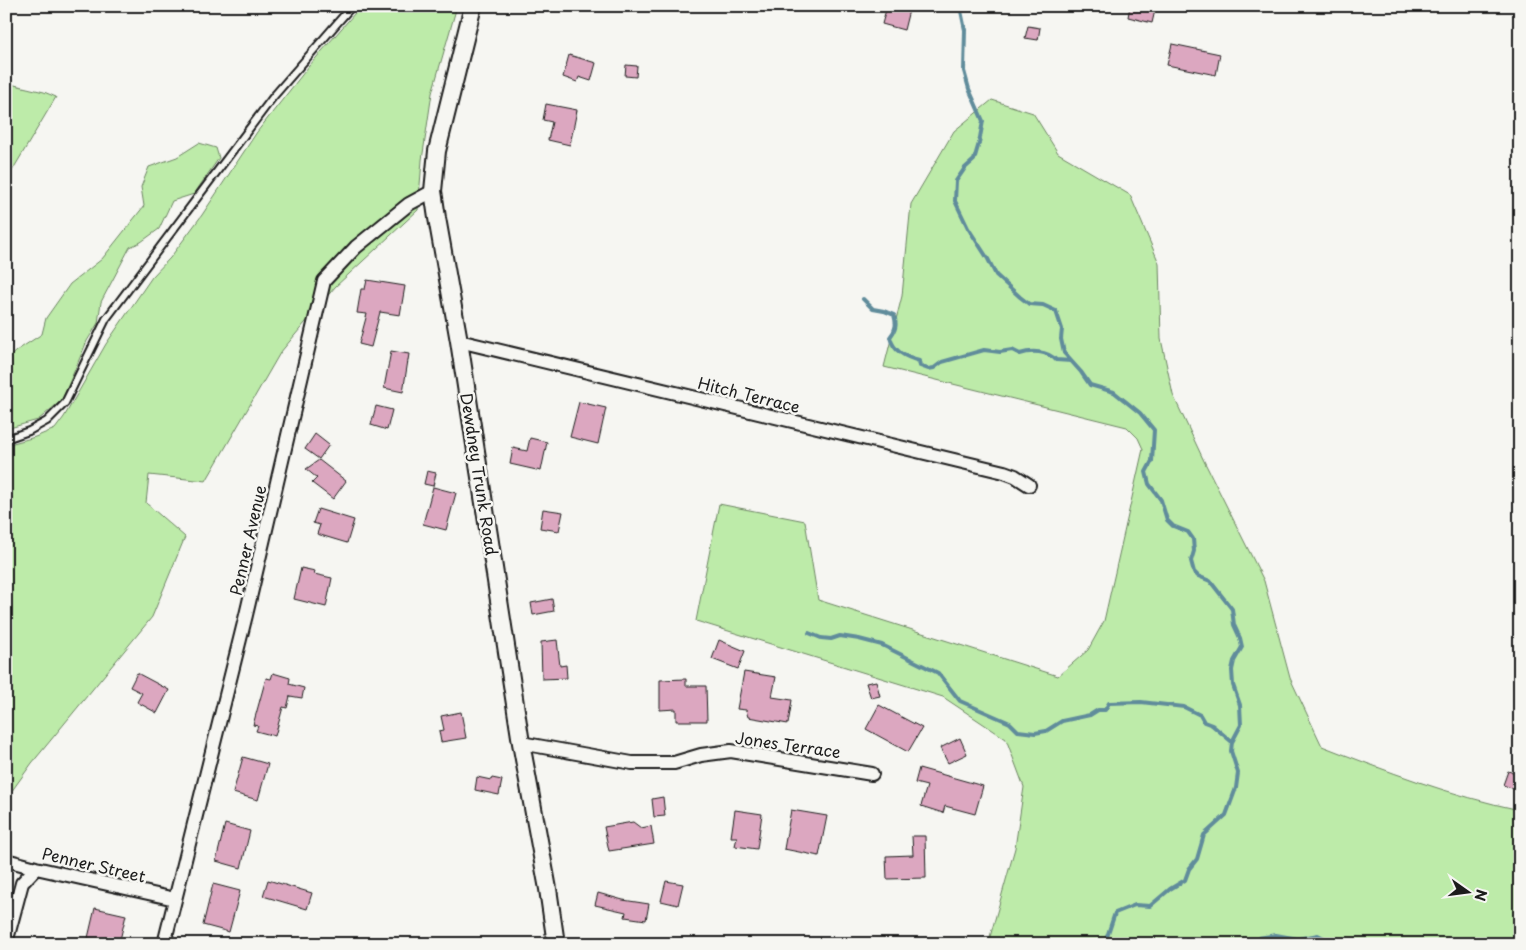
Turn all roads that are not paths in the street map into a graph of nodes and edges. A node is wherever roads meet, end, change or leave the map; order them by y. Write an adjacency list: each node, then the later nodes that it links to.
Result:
1 (352, 6): 5 (lane)
2 (473, 6): 3 (main road, Dewdney Trunk Road)
3 (433, 191): 4 (main road, Dewdney Trunk Road); 11 (street, Penner Avenue)
4 (459, 341): 6 (street, Hitch Terrace); 7 (main road, Dewdney Trunk Road)
5 (6, 439)
6 (1029, 485)
7 (521, 743): 8 (street, Jones Terrace); 14 (main road, Dewdney Trunk Road)
8 (872, 774)
9 (6, 860): 10 (street, Penner Street)
10 (36, 868): 11 (street, Penner Street); 12 (street)
11 (175, 899): 13 (street, Penner Avenue)
12 (6, 943)
13 (164, 944)
14 (556, 944)

